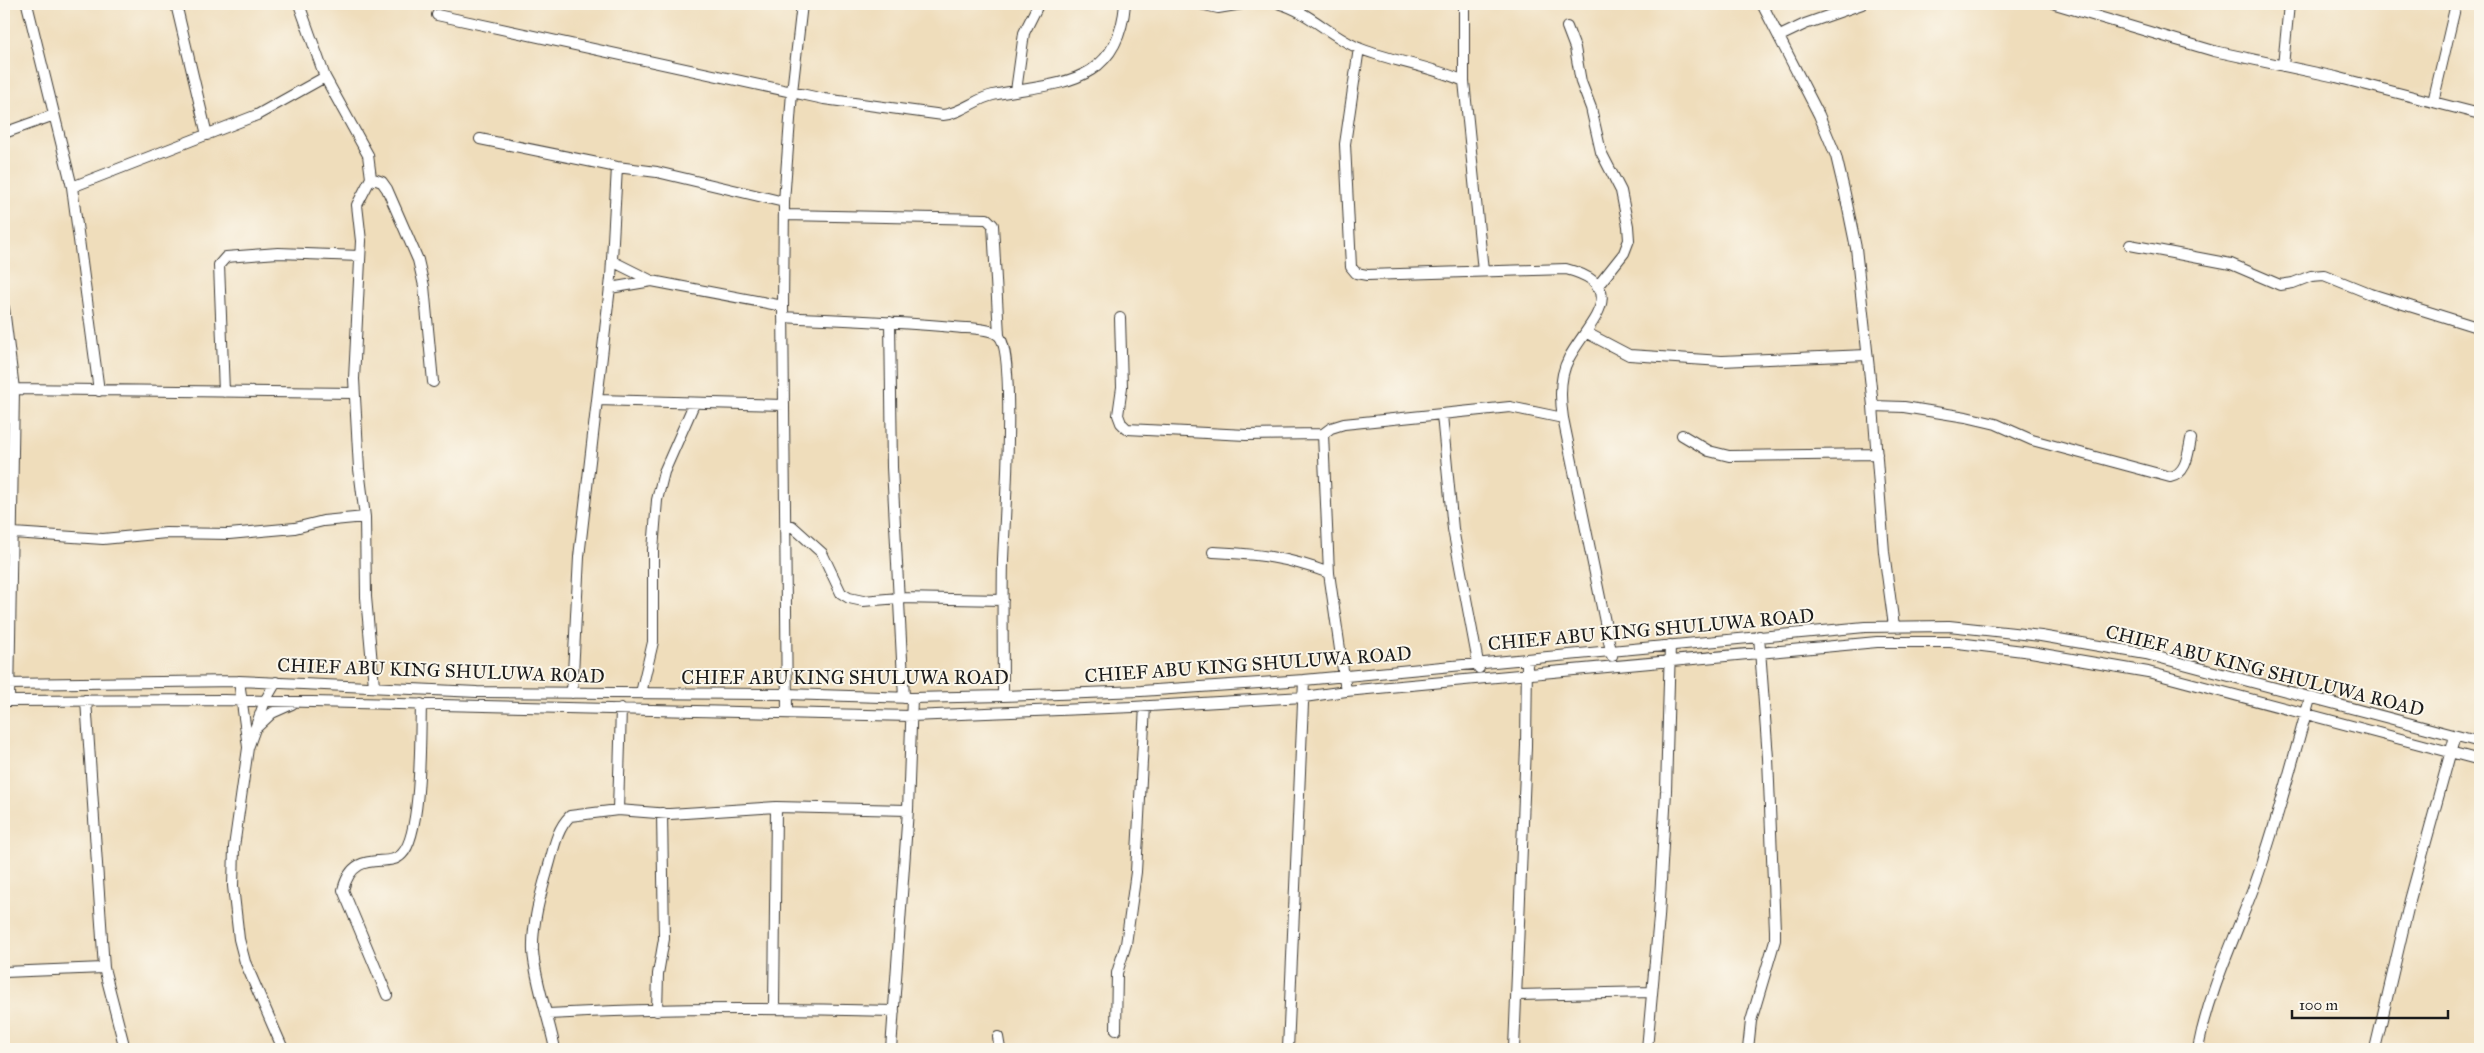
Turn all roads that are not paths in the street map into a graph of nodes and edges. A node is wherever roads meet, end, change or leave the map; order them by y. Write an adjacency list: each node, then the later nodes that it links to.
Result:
1 (26, 4): 27 (street)
2 (176, 4): 29 (street)
3 (299, 4): 21 (street)
4 (802, 4): 24 (street)
5 (1124, 4): 23 (street)
6 (1200, 4): 7 (street)
7 (1242, 4)
8 (1280, 4): 19 (street)
9 (1464, 4): 22 (street)
10 (1762, 4): 18 (street)
11 (1862, 4): 18 (street)
12 (2055, 4): 20 (street)
13 (2289, 4): 20 (street)
14 (2456, 4): 25 (street)
15 (1037, 7): 23 (street)
16 (437, 15): 24 (street)
17 (1567, 27): 41 (street)
18 (1780, 36): 51 (street)
19 (1361, 52): 22 (street); 39 (street)
20 (2283, 66): 25 (street)
21 (325, 77): 29 (street); 32 (street)
22 (1464, 81): 39 (street)
23 (1016, 91): 24 (street)
24 (792, 92): 34 (street)
25 (2433, 102): 26 (street)
26 (2480, 114)
27 (54, 115): 28 (street); 33 (street)
28 (4, 133)
29 (208, 135): 33 (street)
30 (480, 139): 31 (street)
31 (617, 167): 34 (street); 38 (street)
32 (371, 178): 37 (street); 52 (street)
33 (72, 187): 54 (street)
34 (784, 202): 35 (street)
35 (784, 215): 43 (street); 50 (street)
36 (2130, 245): 48 (street)
37 (360, 256): 55 (street); 56 (street)
38 (612, 261): 40 (street); 42 (street)
39 (1483, 271): 41 (street)
40 (652, 281): 42 (street); 43 (street)
41 (1597, 287): 49 (street)
42 (610, 288): 57 (street)
43 (783, 306): 45 (street)
44 (4, 308): 53 (street)
45 (783, 318): 47 (street); 59 (street)
46 (1120, 318): 63 (street)
47 (890, 322): 50 (street); 72 (street)
48 (2480, 328)
49 (1587, 333): 51 (street); 62 (street)
50 (999, 335): 73 (street)
51 (1867, 355): 60 (street)
52 (433, 382)
53 (14, 389): 54 (street); 69 (street)
54 (99, 391): 55 (street)
55 (224, 392): 56 (street)
56 (354, 393): 67 (street)
57 (597, 400): 58 (street); 92 (street)
58 (694, 404): 59 (street); 93 (street)
59 (784, 406): 68 (street)
60 (1873, 406): 65 (street); 66 (street)
61 (1442, 415): 62 (street); 63 (street); 81 (street)
62 (1563, 418): 77 (street)
63 (1323, 434): 71 (street)
64 (1682, 435): 66 (street)
65 (2191, 440)
66 (1876, 454): 74 (street)
67 (365, 517): 69 (street); 90 (street)
68 (786, 525): 72 (street); 94 (street)
69 (12, 533): 89 (street)
70 (1213, 552): 71 (street)
71 (1328, 574): 84 (street)
72 (899, 598): 73 (street); 97 (street)
73 (1003, 600): 95 (street)
74 (1894, 626): 75 (street, CHIEF ABU KING SHULUWA ROAD); 98 (street, CHIEF ABU KING SHULUWA ROAD)
75 (1759, 636): 76 (street, CHIEF ABU KING SHULUWA ROAD); 78 (street)
76 (1670, 645): 77 (street, CHIEF ABU KING SHULUWA ROAD); 80 (street)
77 (1611, 650): 79 (street, CHIEF ABU KING SHULUWA ROAD); 82 (street)
78 (1760, 652): 80 (street); 109 (street); 141 (street)
79 (1527, 660): 81 (street, CHIEF ABU KING SHULUWA ROAD); 83 (street)
80 (1670, 660): 82 (street); 124 (street)
81 (1479, 663): 84 (street, CHIEF ABU KING SHULUWA ROAD); 85 (street)
82 (1614, 666): 83 (street)
83 (1528, 674): 85 (street); 126 (street)
84 (1344, 676): 87 (street, CHIEF ABU KING SHULUWA ROAD); 91 (street)
85 (1480, 678): 91 (street)
86 (239, 680): 88 (street, CHIEF ABU KING SHULUWA ROAD); 89 (street, CHIEF ABU KING SHULUWA ROAD); 102 (street)
87 (1304, 680): 95 (street, CHIEF ABU KING SHULUWA ROAD); 96 (street)
88 (276, 682): 90 (street, CHIEF ABU KING SHULUWA ROAD); 103 (street)
89 (7, 684): 101 (street)
90 (374, 686): 92 (street, CHIEF ABU KING SHULUWA ROAD)
91 (1346, 691): 96 (street)
92 (572, 692): 93 (street, CHIEF ABU KING SHULUWA ROAD)
93 (641, 693): 94 (street, CHIEF ABU KING SHULUWA ROAD)
94 (786, 694): 97 (street, CHIEF ABU KING SHULUWA ROAD); 108 (street)
95 (1003, 696): 97 (street, CHIEF ABU KING SHULUWA ROAD)
96 (1304, 697): 106 (street); 138 (street)
97 (908, 698): 110 (street)
98 (2310, 699): 109 (street); 113 (street, CHIEF ABU KING SHULUWA ROAD)
99 (86, 700): 100 (street); 101 (street); 122 (street)
100 (224, 700): 102 (street); 111 (street)
101 (6, 701)
102 (243, 701): 103 (street); 111 (street)
103 (265, 701): 104 (street); 112 (street)
104 (299, 702): 105 (street); 112 (street)
105 (421, 704): 107 (street); 125 (street)
106 (1145, 706): 110 (street); 131 (street)
107 (621, 708): 108 (street); 119 (street)
108 (787, 712): 110 (street)
109 (2305, 715): 116 (street); 142 (street)
110 (911, 716): 120 (street)
111 (245, 721): 115 (street)
112 (256, 728): 115 (street)
113 (2455, 736): 114 (street, CHIEF ABU KING SHULUWA ROAD); 116 (street)
114 (2480, 742)
115 (248, 748): 134 (street)
116 (2451, 752): 117 (street); 143 (street)
117 (2480, 760)
118 (776, 807): 120 (street); 121 (street); 127 (street)
119 (618, 810): 121 (street); 130 (street)
120 (908, 810): 129 (street)
121 (662, 813): 128 (street)
122 (104, 968): 123 (street); 133 (street)
123 (4, 972)
124 (1651, 992): 126 (street); 140 (street)
125 (387, 994)
126 (1517, 995): 139 (street)
127 (774, 1008): 128 (street); 129 (street)
128 (657, 1011): 130 (street)
129 (894, 1011): 136 (street)
130 (548, 1014): 135 (street)
131 (1116, 1030)
132 (998, 1037): 137 (street)
133 (125, 1049)
134 (283, 1049)
135 (555, 1049)
136 (891, 1049)
137 (1000, 1049)
138 (1288, 1049)
139 (1514, 1049)
140 (1647, 1049)
141 (1748, 1049)
142 (2198, 1049)
143 (2374, 1049)

